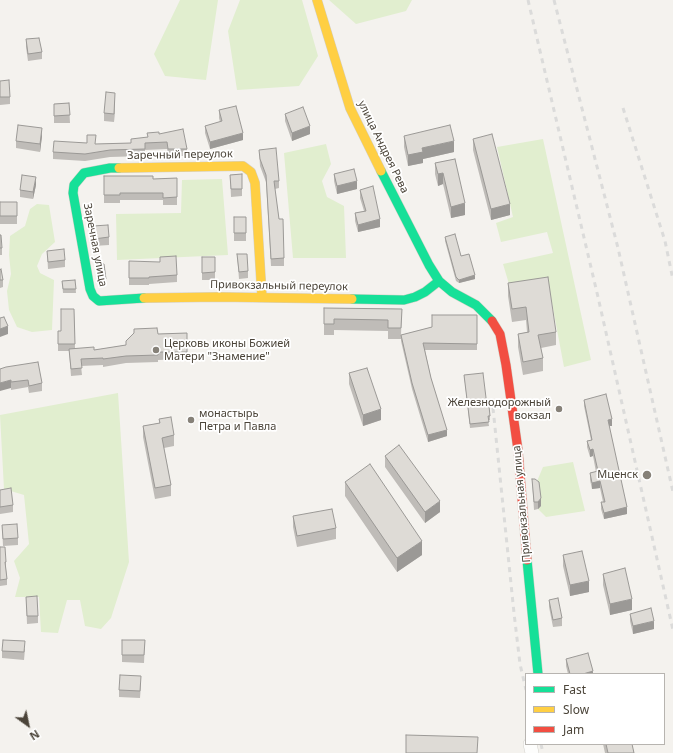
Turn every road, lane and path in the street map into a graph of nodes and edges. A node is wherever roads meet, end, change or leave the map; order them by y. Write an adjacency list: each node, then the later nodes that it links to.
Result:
1 (317, 0): 3 (street, улица Андрея Рева)
2 (79, 178): 4 (street, Заречный переулок); 5 (street, Заречная улица)
3 (440, 281): 4 (street, Привокзальный переулок); 6 (street, улица Андрея Рева)
4 (262, 297): 5 (street, Привокзальный переулок)
5 (112, 301)
6 (500, 334): 7 (street, Привокзальная улица)
7 (538, 673)

